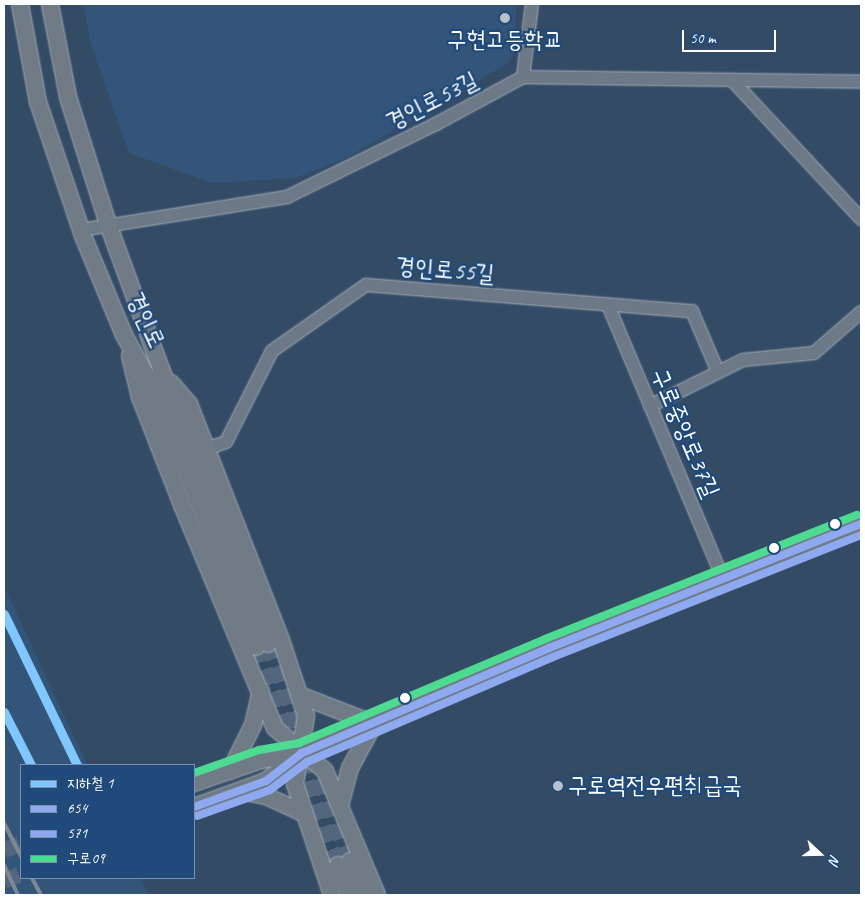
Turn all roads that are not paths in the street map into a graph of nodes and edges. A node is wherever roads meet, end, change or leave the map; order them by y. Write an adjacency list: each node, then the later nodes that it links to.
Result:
1 (20, 4): 9 (main road, 경인로)
2 (50, 4): 8 (main road, 경인로)
3 (532, 4): 4 (street)
4 (523, 77): 5 (street, 경인로53길); 8 (street, 경인로53길)
5 (732, 80): 6 (street, 경인로53길); 7 (street)
6 (861, 82)
7 (861, 219)
8 (108, 224): 9 (street, 경인로53길); 13 (main road, 경인로)
9 (81, 230): 12 (main road, 경인로)
10 (608, 305): 14 (street, 경인로55길); 15 (street, 구로중앙로37길); 16 (street, 경인로55길)
11 (861, 312): 14 (street)
12 (124, 335): 13 (main road, 경인로); 19 (main road)
13 (160, 369): 16 (main road)
14 (718, 372): 15 (street)
15 (650, 406): 18 (street, 구로중앙로37길)
16 (206, 449): 20 (main road)
17 (861, 524): 18 (main road)
18 (723, 578): 21 (main road)
19 (262, 689): 22 (main road); 23 (main road)
20 (300, 695): 21 (main road); 22 (main road)
21 (374, 724): 22 (main road); 26 (main road)
22 (302, 753): 23 (main road); 25 (main road); 26 (main road); 28 (main road)
23 (230, 771): 24 (main road)
24 (195, 783)
25 (238, 791): 27 (main road); 28 (main road)
26 (340, 805): 32 (main road)
27 (195, 807)
28 (305, 814): 29 (main road)
29 (332, 895)
30 (349, 895): 31 (main road)
31 (362, 895)
32 (377, 895)

